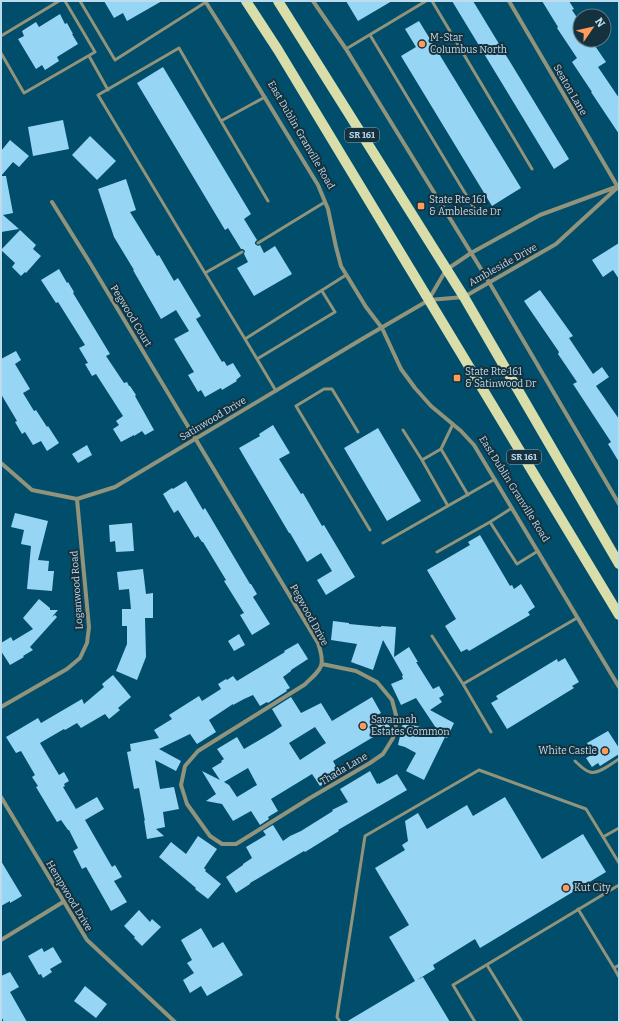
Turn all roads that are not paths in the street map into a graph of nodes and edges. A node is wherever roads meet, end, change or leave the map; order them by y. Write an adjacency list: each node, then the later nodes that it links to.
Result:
1 (59, 1): 12 (lane)
2 (65, 1): 15 (lane)
3 (80, 1): 10 (lane)
4 (246, 1): 34 (main road, SR 161)
5 (278, 1): 28 (main road, SR 161)
6 (313, 1): 13 (street)
7 (426, 1): 11 (lane)
8 (432, 1): 19 (lane)
9 (509, 1): 20 (street, Seaton Lane)
10 (206, 2): 17 (street, East Dublin Granville Road)
11 (370, 35): 13 (lane); 24 (lane)
12 (1, 36)
13 (346, 49): 27 (street)
14 (1, 54): 15 (lane)
15 (89, 56): 16 (lane)
16 (108, 90): 18 (lane); 29 (lane)
17 (265, 97): 18 (lane); 23 (street, East Dublin Granville Road)
18 (221, 121): 21 (lane)
19 (532, 169)
20 (619, 187): 27 (street); 31 (street, Ambleside Drive)
21 (268, 201)
22 (52, 202): 42 (street, Pegwood Court)
23 (325, 202): 25 (lane); 30 (street, East Dublin Granville Road)
24 (474, 208)
25 (258, 242)
26 (242, 252): 29 (lane)
27 (471, 253): 28 (street); 31 (street)
28 (446, 270): 33 (main road, SR 161); 34 (street)
29 (205, 273): 36 (lane)
30 (346, 276): 32 (lane); 35 (street, East Dublin Granville Road)
31 (489, 282): 33 (street, Ambleside Drive); 49 (street)
32 (322, 291): 36 (lane); 37 (lane)
33 (464, 297): 34 (street, Ambleside Drive); 57 (main road, SR 161)
34 (429, 300): 35 (street, Satinwood Drive); 58 (main road, SR 161)
35 (382, 328): 38 (street, Satinwood Drive); 39 (street, East Dublin Granville Road)
36 (245, 339): 37 (lane)
37 (257, 359): 38 (lane)
38 (276, 390): 42 (street, Satinwood Drive)
39 (453, 424): 43 (lane); 46 (street, East Dublin Granville Road)
40 (403, 430): 44 (lane)
41 (358, 432): 53 (lane)
42 (196, 439): 48 (street, Satinwood Drive); 61 (street, Pegwood Drive)
43 (441, 449): 44 (lane); 47 (lane)
44 (422, 460): 50 (lane)
45 (1, 463): 48 (street, Satinwood Drive)
46 (495, 479): 47 (lane); 51 (street, East Dublin Granville Road)
47 (468, 495): 50 (lane)
48 (77, 499): 64 (street, Loganwood Road)
49 (619, 504)
50 (448, 506): 54 (lane)
51 (512, 508): 52 (lane); 55 (street, East Dublin Granville Road)
52 (490, 522): 55 (lane); 56 (lane)
53 (370, 530)
54 (383, 543)
55 (538, 551): 59 (street, East Dublin Granville Road)
56 (437, 552)
57 (619, 564)
58 (619, 614)
59 (577, 618): 62 (lane); 63 (street, East Dublin Granville Road)
60 (432, 636): 62 (lane)
61 (322, 664): 61 (street, Thada Lane)
62 (463, 684): 65 (lane)
63 (619, 687)
64 (1, 707)
65 (491, 732)
66 (619, 759): 67 (lane)
67 (575, 761)
68 (1, 796): 73 (street, Hempwood Drive)
69 (619, 828): 70 (lane)
70 (603, 837): 71 (lane); 81 (lane)
71 (619, 863)
72 (619, 885): 74 (lane)
73 (63, 902): 75 (street); 80 (street, Hempwood Drive)
74 (578, 909): 76 (lane); 78 (lane)
75 (1, 940)
76 (487, 965): 82 (lane); 83 (lane)
77 (619, 965): 78 (lane)
78 (614, 968): 79 (lane)
79 (619, 976)
80 (175, 1022)
81 (340, 1022)
82 (475, 1022)
83 (522, 1022)

